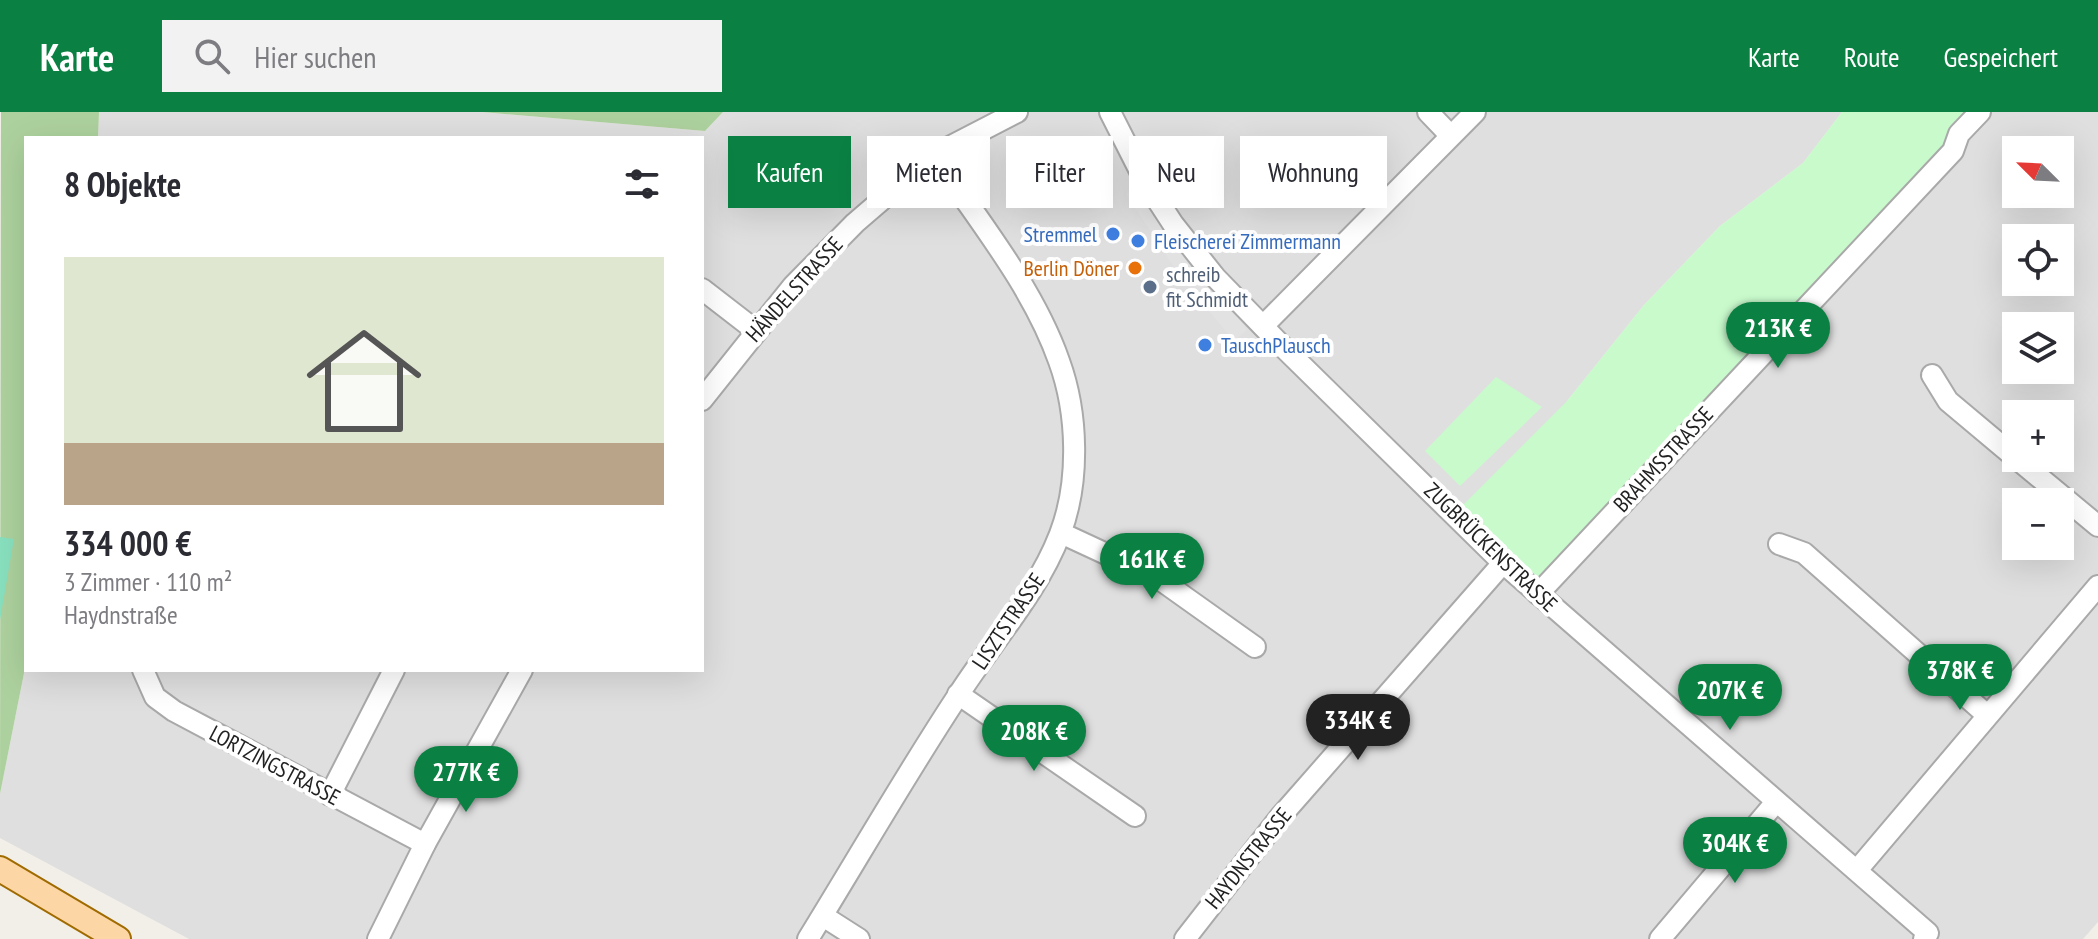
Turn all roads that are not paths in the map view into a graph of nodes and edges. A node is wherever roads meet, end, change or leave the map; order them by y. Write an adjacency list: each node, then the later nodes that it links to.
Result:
1 (1017, 112): 7 (street, HÄNDELSTRASSE)
2 (1110, 112): 11 (street, ZUGBRÜCKENSTRASSE)
3 (1428, 112): 6 (street)
4 (1475, 112): 6 (street)
5 (1980, 112): 22 (street, BRAHMSSTRASSE)
6 (1450, 135): 11 (street)
7 (971, 136)
8 (872, 208): 12 (street, HÄNDELSTRASSE)
9 (969, 208): 18 (street, LISZTSTRASSE)
10 (704, 291): 12 (street)
11 (1263, 326): 20 (street, ZUGBRÜCKENSTRASSE)
12 (755, 330): 14 (street, HÄNDELSTRASSE)
13 (1932, 375): 15 (street)
14 (704, 397)
15 (2002, 446)
16 (2033, 472): 17 (street)
17 (2098, 526)
18 (1061, 533): 23 (street); 27 (street, LISZTSTRASSE)
19 (1779, 544): 28 (street)
20 (1503, 563): 22 (street, ZUGBRÜCKENSTRASSE); 41 (street, HAYDNSTRASSE)
21 (2098, 586): 28 (street)
22 (1538, 594): 30 (street, ZUGBRÜCKENSTRASSE)
23 (1255, 647)
24 (144, 672): 29 (street, LORTZINGSTRASSE)
25 (393, 672): 29 (street)
26 (521, 672): 32 (street)
27 (958, 694): 31 (street); 35 (street, LISZTSTRASSE)
28 (1987, 715): 34 (street)
29 (330, 795): 32 (street, LORTZINGSTRASSE)
30 (1776, 802): 34 (street, ZUGBRÜCKENSTRASSE); 42 (street)
31 (1135, 816)
32 (425, 844): 38 (street)
33 (0, 869): 37 (main road)
34 (1858, 869): 36 (street, ZUGBRÜCKENSTRASSE)
35 (823, 916): 39 (street, LISZTSTRASSE); 40 (street)
36 (1926, 936)
37 (118, 939)
38 (378, 939)
39 (808, 939)
40 (859, 939)
41 (1185, 939)
42 (1660, 939)

